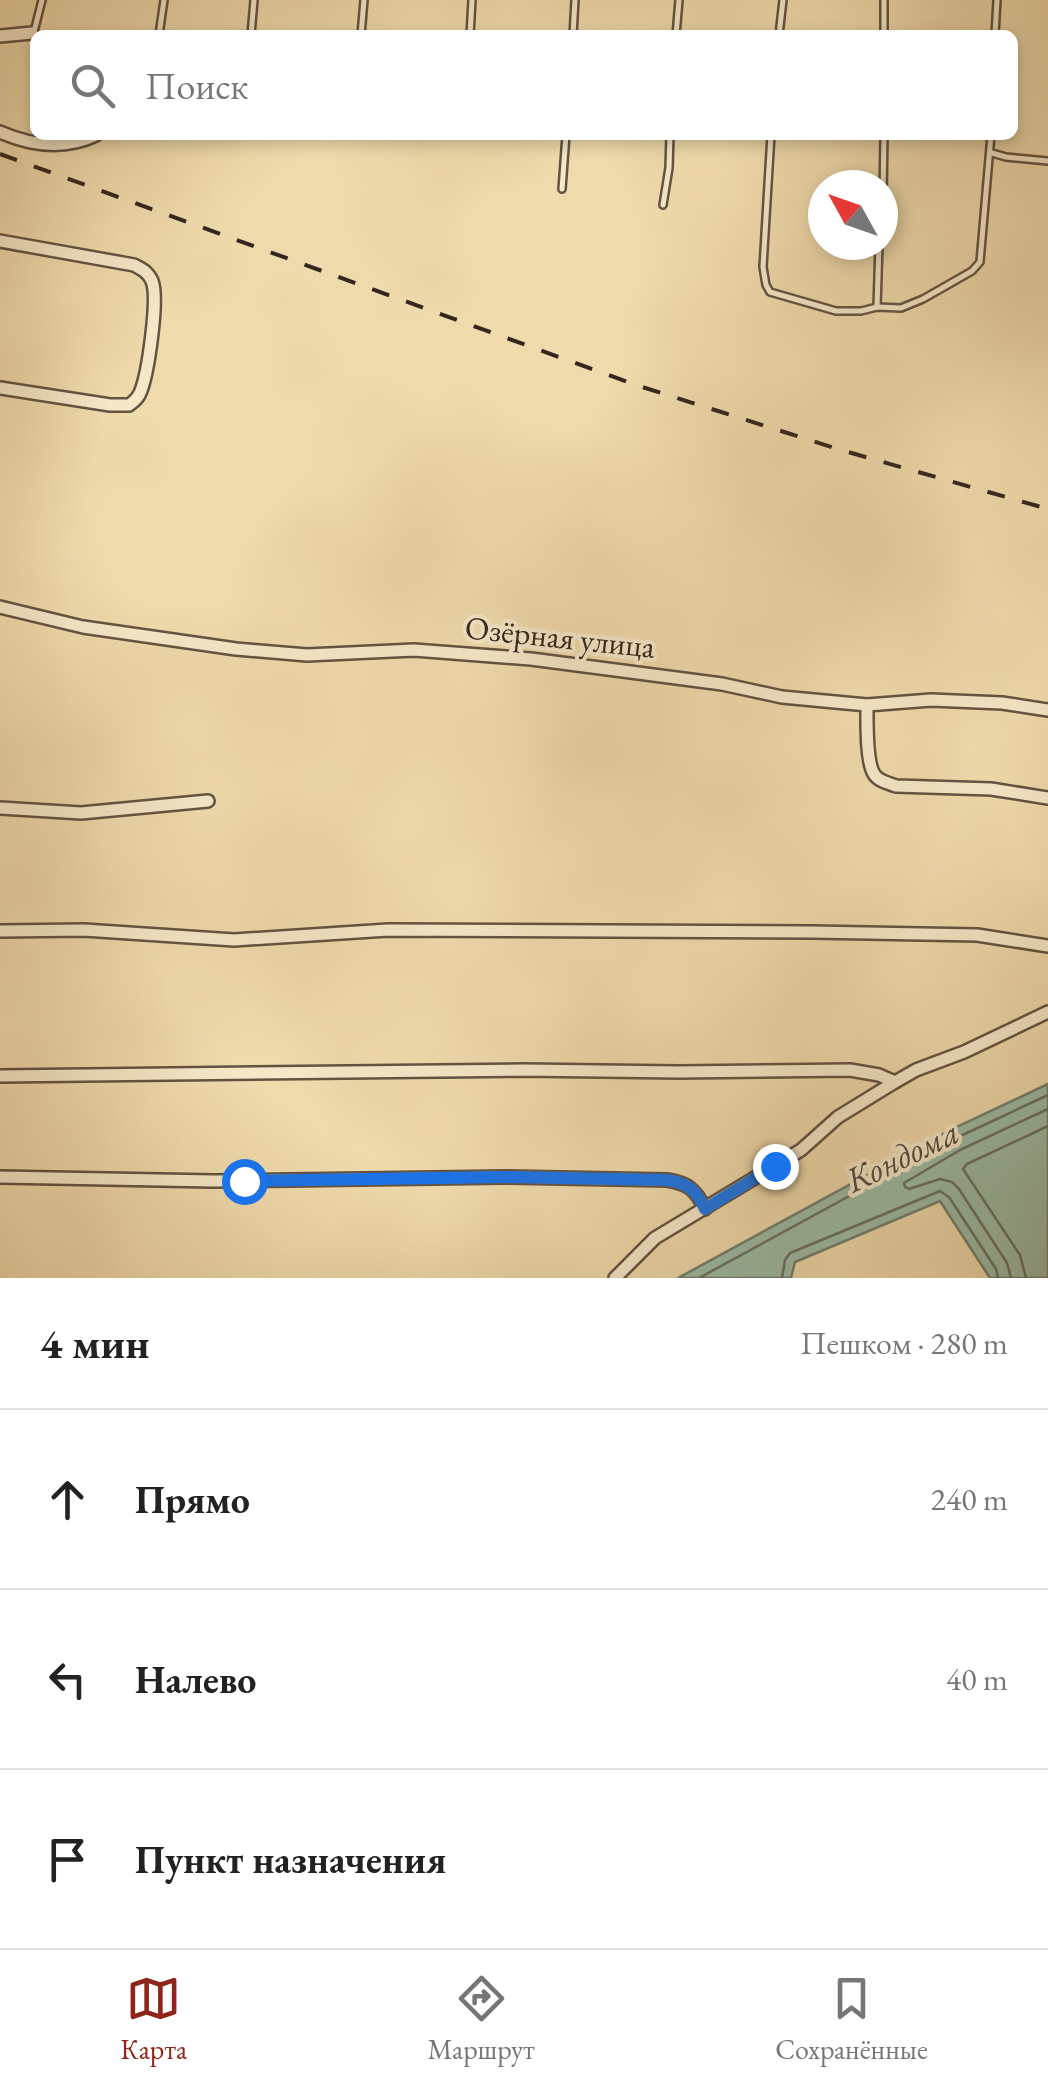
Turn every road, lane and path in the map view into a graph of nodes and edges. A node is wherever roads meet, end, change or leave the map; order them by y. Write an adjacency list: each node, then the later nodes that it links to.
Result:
1 (42, 0): 11 (lane)
2 (164, 0): 12 (lane)
3 (254, 0): 13 (lane)
4 (364, 0): 14 (lane)
5 (472, 0): 15 (lane)
6 (575, 0): 16 (lane)
7 (680, 0): 17 (lane)
8 (783, 0): 18 (lane)
9 (884, 0): 19 (lane)
10 (997, 0): 20 (lane)
11 (34, 30)
12 (161, 30)
13 (251, 30)
14 (362, 30)
15 (470, 30)
16 (572, 30)
17 (677, 30)
18 (780, 30)
19 (884, 30)
20 (995, 30)
21 (30, 31): 22 (street)
22 (0, 36)
23 (0, 132): 24 (street)
24 (85, 140)
25 (566, 140): 33 (lane)
26 (670, 140): 34 (lane)
27 (771, 140): 37 (lane)
28 (884, 140): 32 (lane)
29 (991, 140): 30 (lane)
30 (992, 153): 31 (lane); 37 (lane)
31 (1048, 161)
32 (883, 170)
33 (562, 189)
34 (663, 205)
35 (0, 240): 38 (street)
36 (879, 260): 37 (lane)
37 (877, 307)
38 (0, 388)
39 (0, 608): 40 (street, Озёрная улица)
40 (867, 706): 41 (street, Озёрная улица); 42 (street)
41 (1048, 710)
42 (1048, 798)
43 (208, 801): 44 (street)
44 (0, 808)
45 (0, 930): 46 (street)
46 (1048, 946)
47 (1048, 1012): 49 (street)
48 (0, 1076): 49 (street)
49 (895, 1082): 51 (street)
50 (0, 1177): 51 (street)
51 (705, 1209): 52 (street)
52 (615, 1278)

